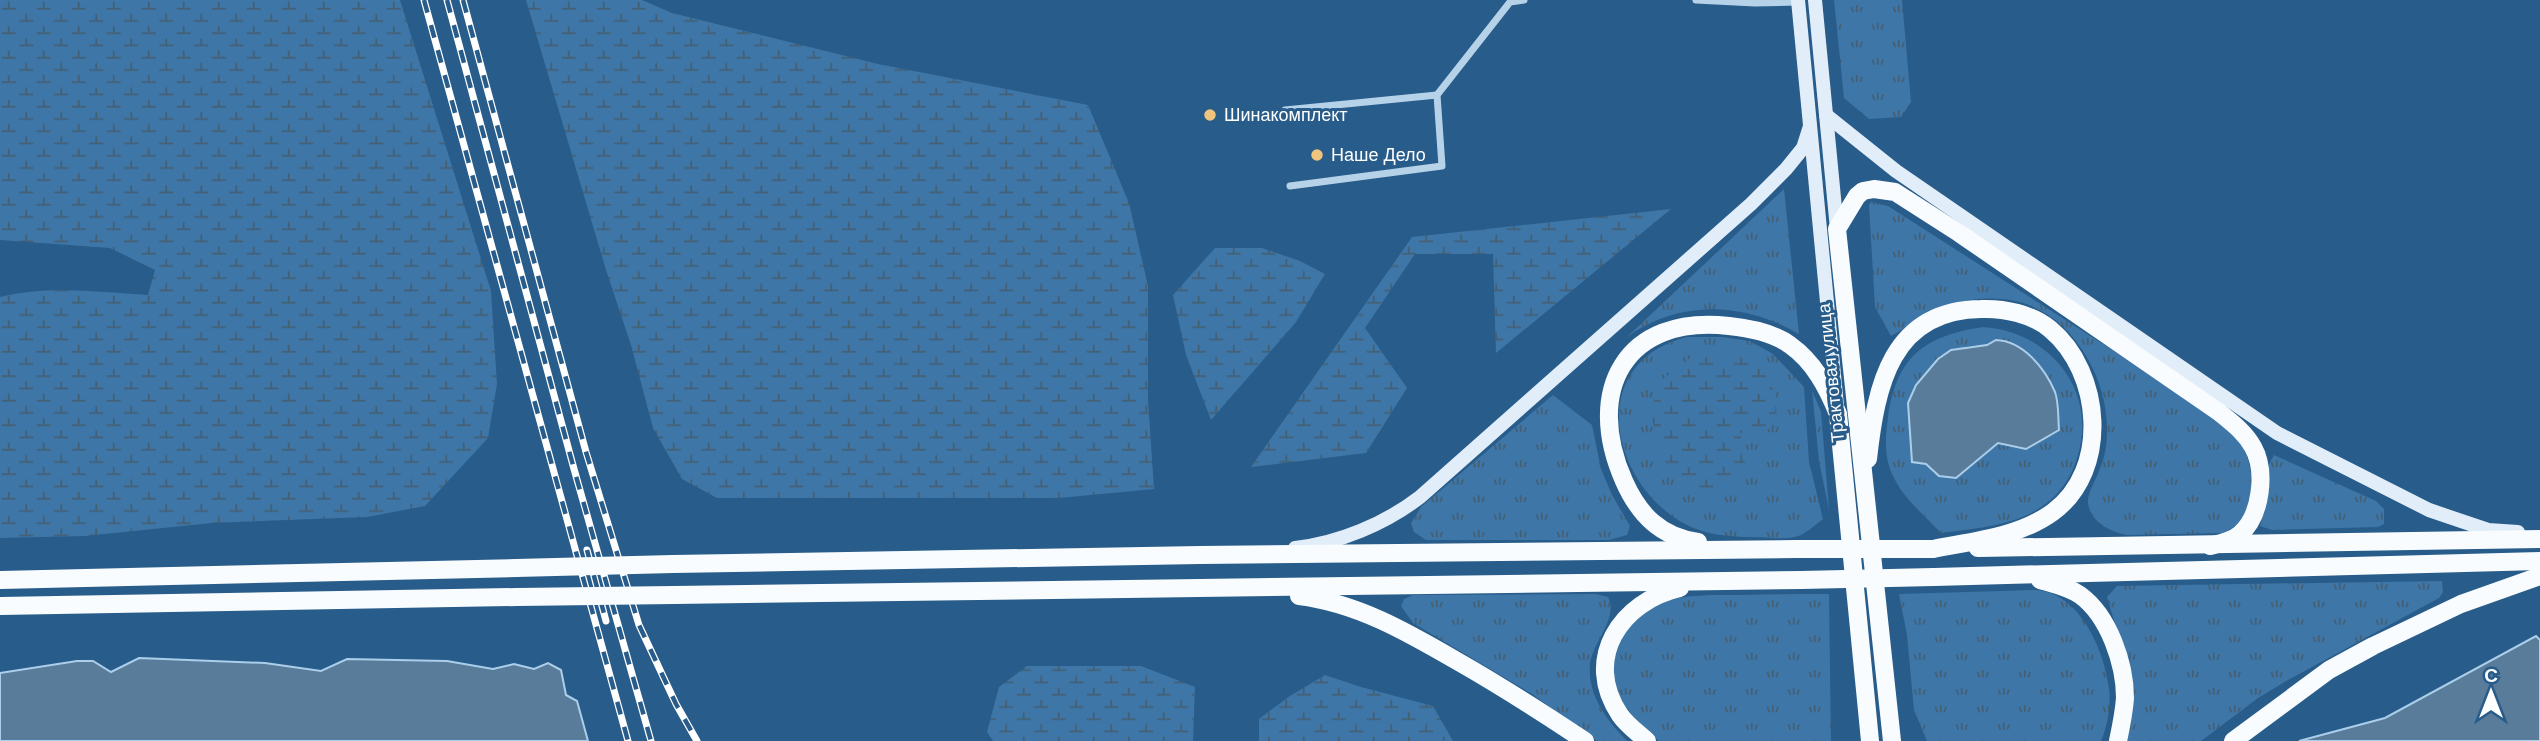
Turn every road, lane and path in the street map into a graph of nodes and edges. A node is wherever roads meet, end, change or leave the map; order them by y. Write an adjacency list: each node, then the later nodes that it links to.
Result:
1 (1524, 0): 4 (street)
2 (1696, 0): 5 (street)
3 (1815, 0): 8 (main road, Трактовая улица)
4 (1510, 1): 6 (street)
5 (1798, 1): 9 (main road, Трактовая улица)
6 (1437, 95): 7 (street); 10 (street)
7 (1285, 110)
8 (1826, 115): 11 (main road, Трактовая улица); 14 (main road)
9 (1810, 126): 12 (main road, Трактовая улица); 18 (main road)
10 (1290, 186)
11 (1837, 229): 13 (main road, Трактовая улица); 15 (main road)
12 (1838, 414): 16 (main road); 29 (main road, Трактовая улица)
13 (1865, 491): 17 (main road); 26 (main road, Трактовая улица)
14 (2540, 537): 15 (main road)
15 (2210, 546): 17 (main road)
16 (1796, 549): 17 (main road, bridge); 18 (main road)
17 (1933, 549)
18 (1200, 555): 22 (main road, bridge)
19 (2540, 561): 20 (main road)
20 (2019, 575): 23 (main road, bridge); 32 (main road)
21 (2540, 576): 33 (main road)
22 (0, 580)
23 (1801, 580): 24 (main road); 28 (main road)
24 (1201, 589): 25 (main road, bridge); 27 (main road)
25 (0, 606)
26 (1889, 709): 30 (main road, Трактовая улица); 31 (main road)
27 (1585, 741)
28 (1647, 741)
29 (1870, 741)
30 (1892, 741)
31 (1904, 741)
32 (2118, 741)
33 (2233, 741)

